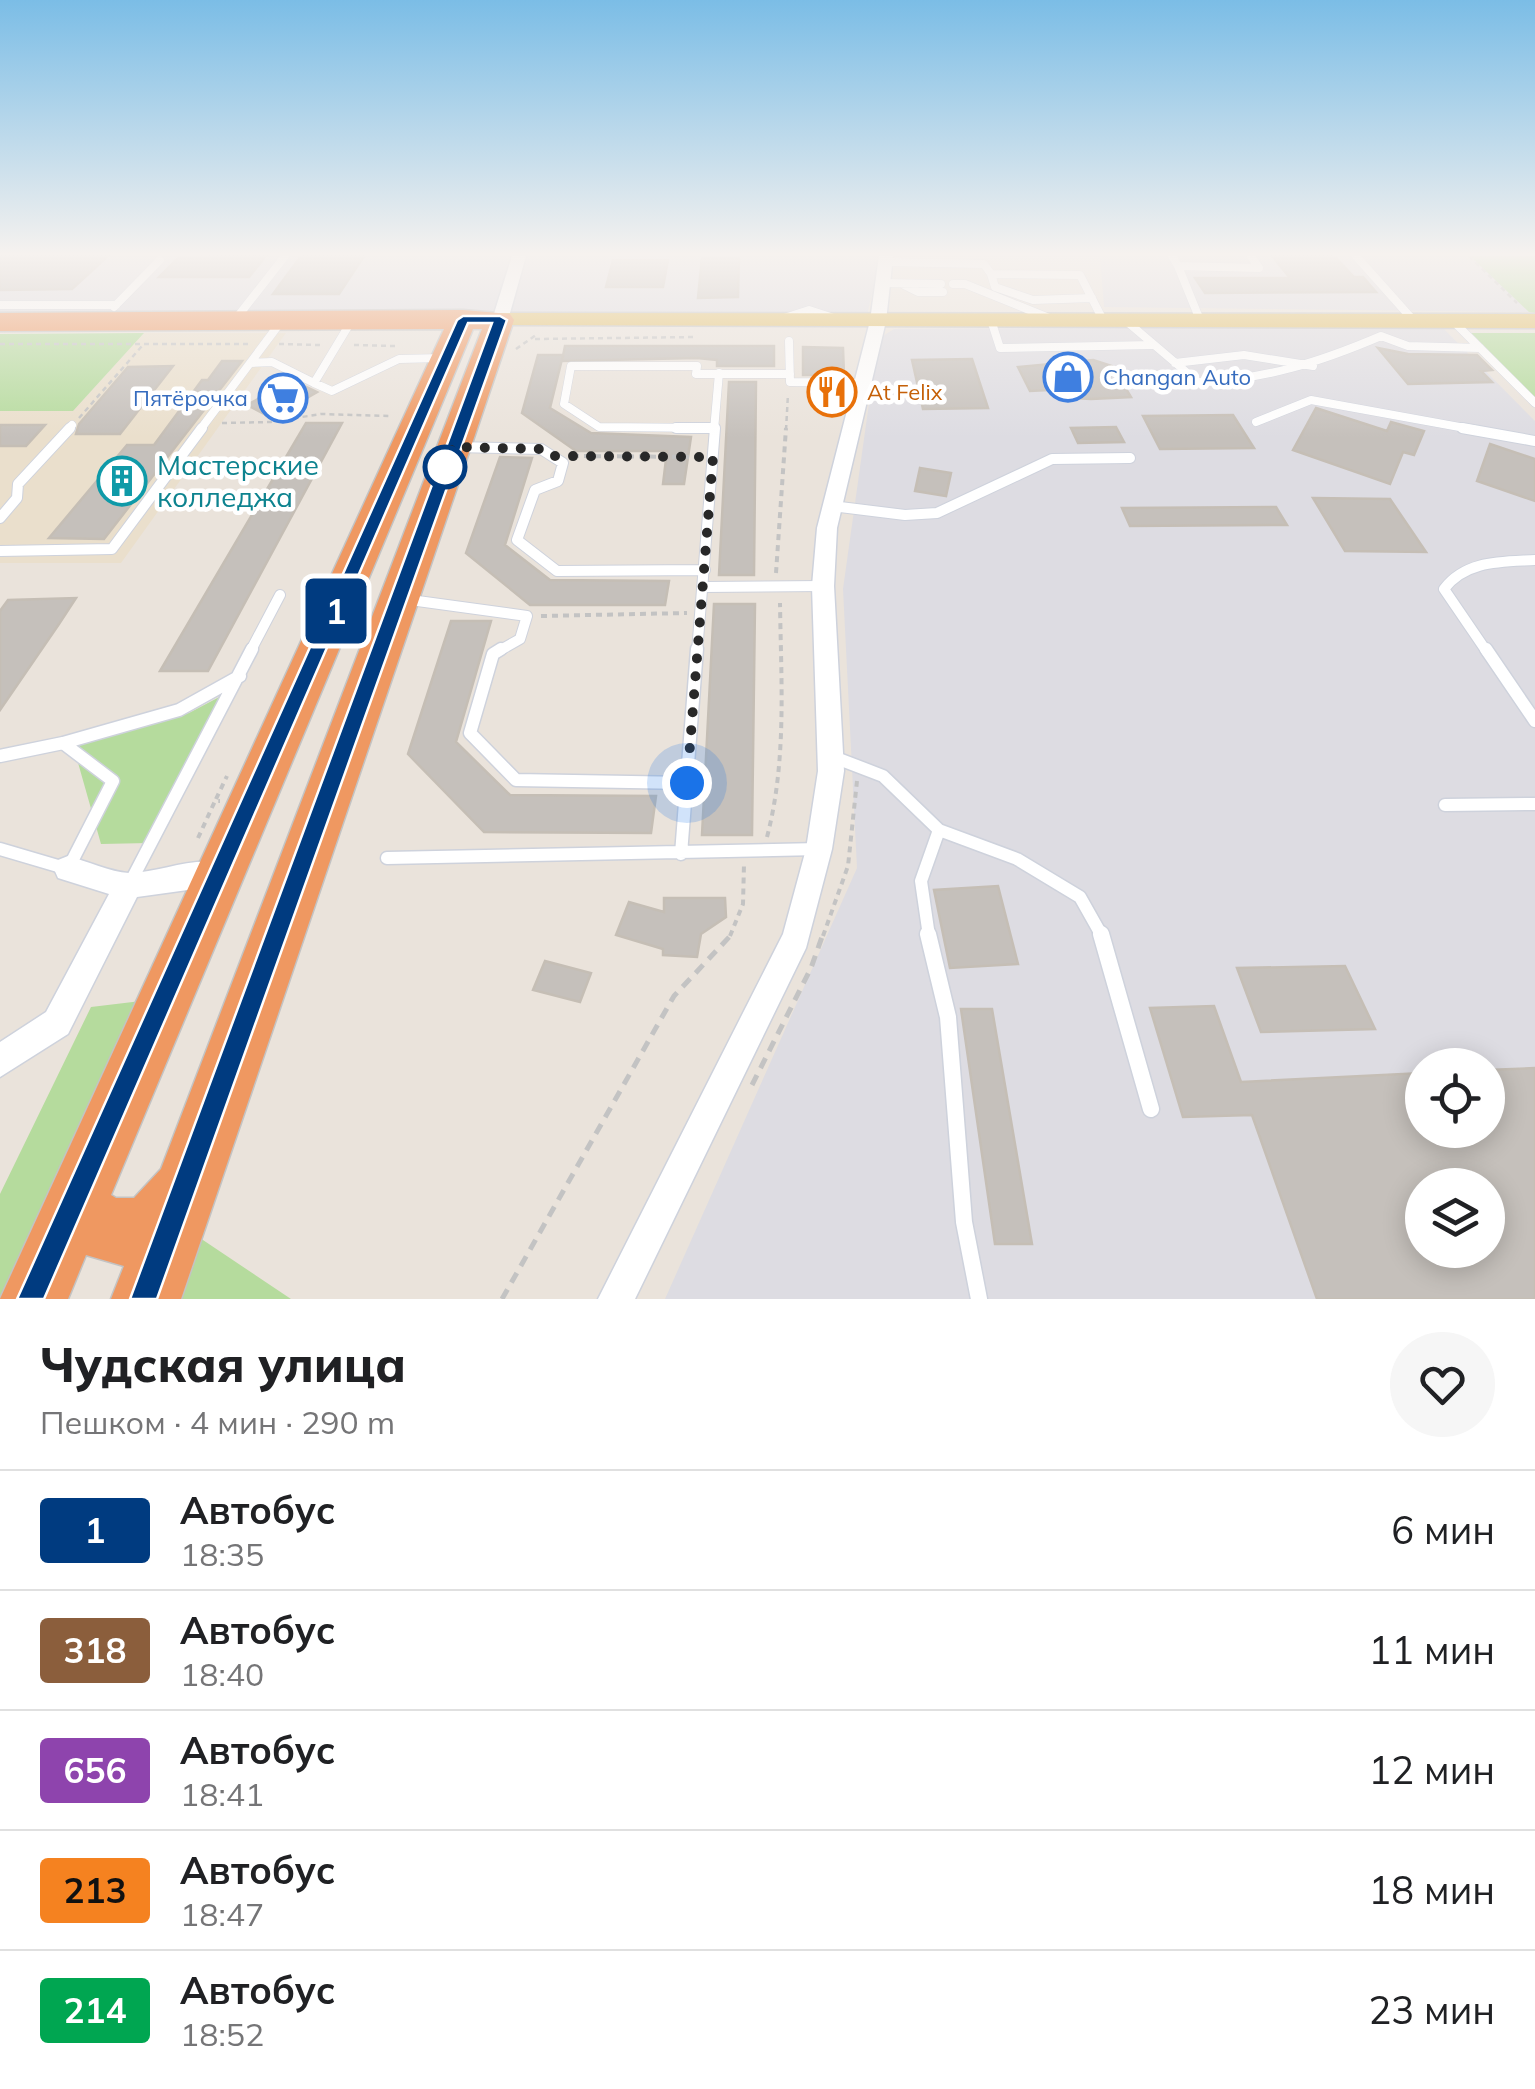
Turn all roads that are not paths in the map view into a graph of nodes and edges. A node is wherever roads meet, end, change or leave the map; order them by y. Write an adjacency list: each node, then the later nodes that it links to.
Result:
1 (65, 317): 22 (highway)
2 (174, 317): 15 (highway)
3 (238, 317): 15 (lane)
4 (480, 317): 25 (street)
5 (878, 317): 21 (street)
6 (1045, 317): 17 (lane)
7 (1079, 317): 17 (main road)
8 (1111, 317): 26 (lane)
9 (1155, 317): 18 (main road)
10 (1199, 317): 18 (lane)
11 (1410, 317): 19 (lane)
12 (1495, 317): 20 (main road)
13 (282, 319): 14 (highway); 15 (highway); 28 (lane)
14 (352, 319): 25 (highway); 33 (lane)
15 (235, 320)
16 (991, 320): 17 (main road); 21 (main road); 26 (lane)
17 (1053, 320)
18 (1200, 320): 23 (main road)
19 (1413, 320): 20 (main road); 23 (main road)
20 (1452, 320): 27 (lane)
21 (878, 321): 24 (main road); 34 (street)
22 (0, 322)
23 (1383, 328): 27 (lane); 30 (lane)
24 (782, 331): 25 (main road); 32 (lane)
25 (470, 332): 33 (lane); 40 (highway); 65 (highway)
26 (1151, 344): 29 (lane)
27 (1480, 348): 35 (lane)
28 (251, 363): 33 (lane); 44 (lane)
29 (1175, 363): 30 (lane); 30 (lane)
30 (1314, 366)
31 (719, 373): 32 (lane); 38 (lane); 38 (lane)
32 (790, 378): 34 (lane)
33 (314, 383)
34 (863, 383): 42 (street)
35 (1535, 403)
36 (1256, 422): 39 (lane)
37 (72, 425): 43 (lane)
38 (715, 428): 46 (lane)
39 (1535, 441)
40 (452, 447): 46 (lane); 50 (highway)
41 (1130, 458): 42 (lane)
42 (832, 506): 47 (street)
43 (0, 518)
44 (0, 550)
45 (1535, 560): 52 (lane)
46 (705, 570): 48 (lane)
47 (823, 586): 48 (lane); 55 (street)
48 (704, 587): 56 (lane)
49 (280, 595): 51 (lane)
50 (399, 597): 56 (lane); 69 (highway)
51 (241, 675): 53 (lane); 66 (lane)
52 (1535, 721)
53 (63, 743): 54 (lane); 64 (lane)
54 (0, 756)
55 (831, 756): 59 (lane); 61 (street)
56 (687, 783): 62 (lane)
57 (1535, 804): 58 (lane)
58 (1446, 805)
59 (939, 830): 68 (lane); 74 (lane)
60 (0, 849): 64 (lane)
61 (819, 849): 62 (lane); 73 (street)
62 (681, 854): 63 (lane)
63 (387, 858)
64 (68, 869): 66 (street)
65 (220, 875): 66 (street); 70 (highway)
66 (128, 886): 67 (street)
67 (0, 1061)
68 (1151, 1108)
69 (191, 1180): 70 (highway); 72 (highway)
70 (74, 1205): 71 (highway)
71 (33, 1299)
72 (146, 1299)
73 (616, 1299)
74 (979, 1299)

